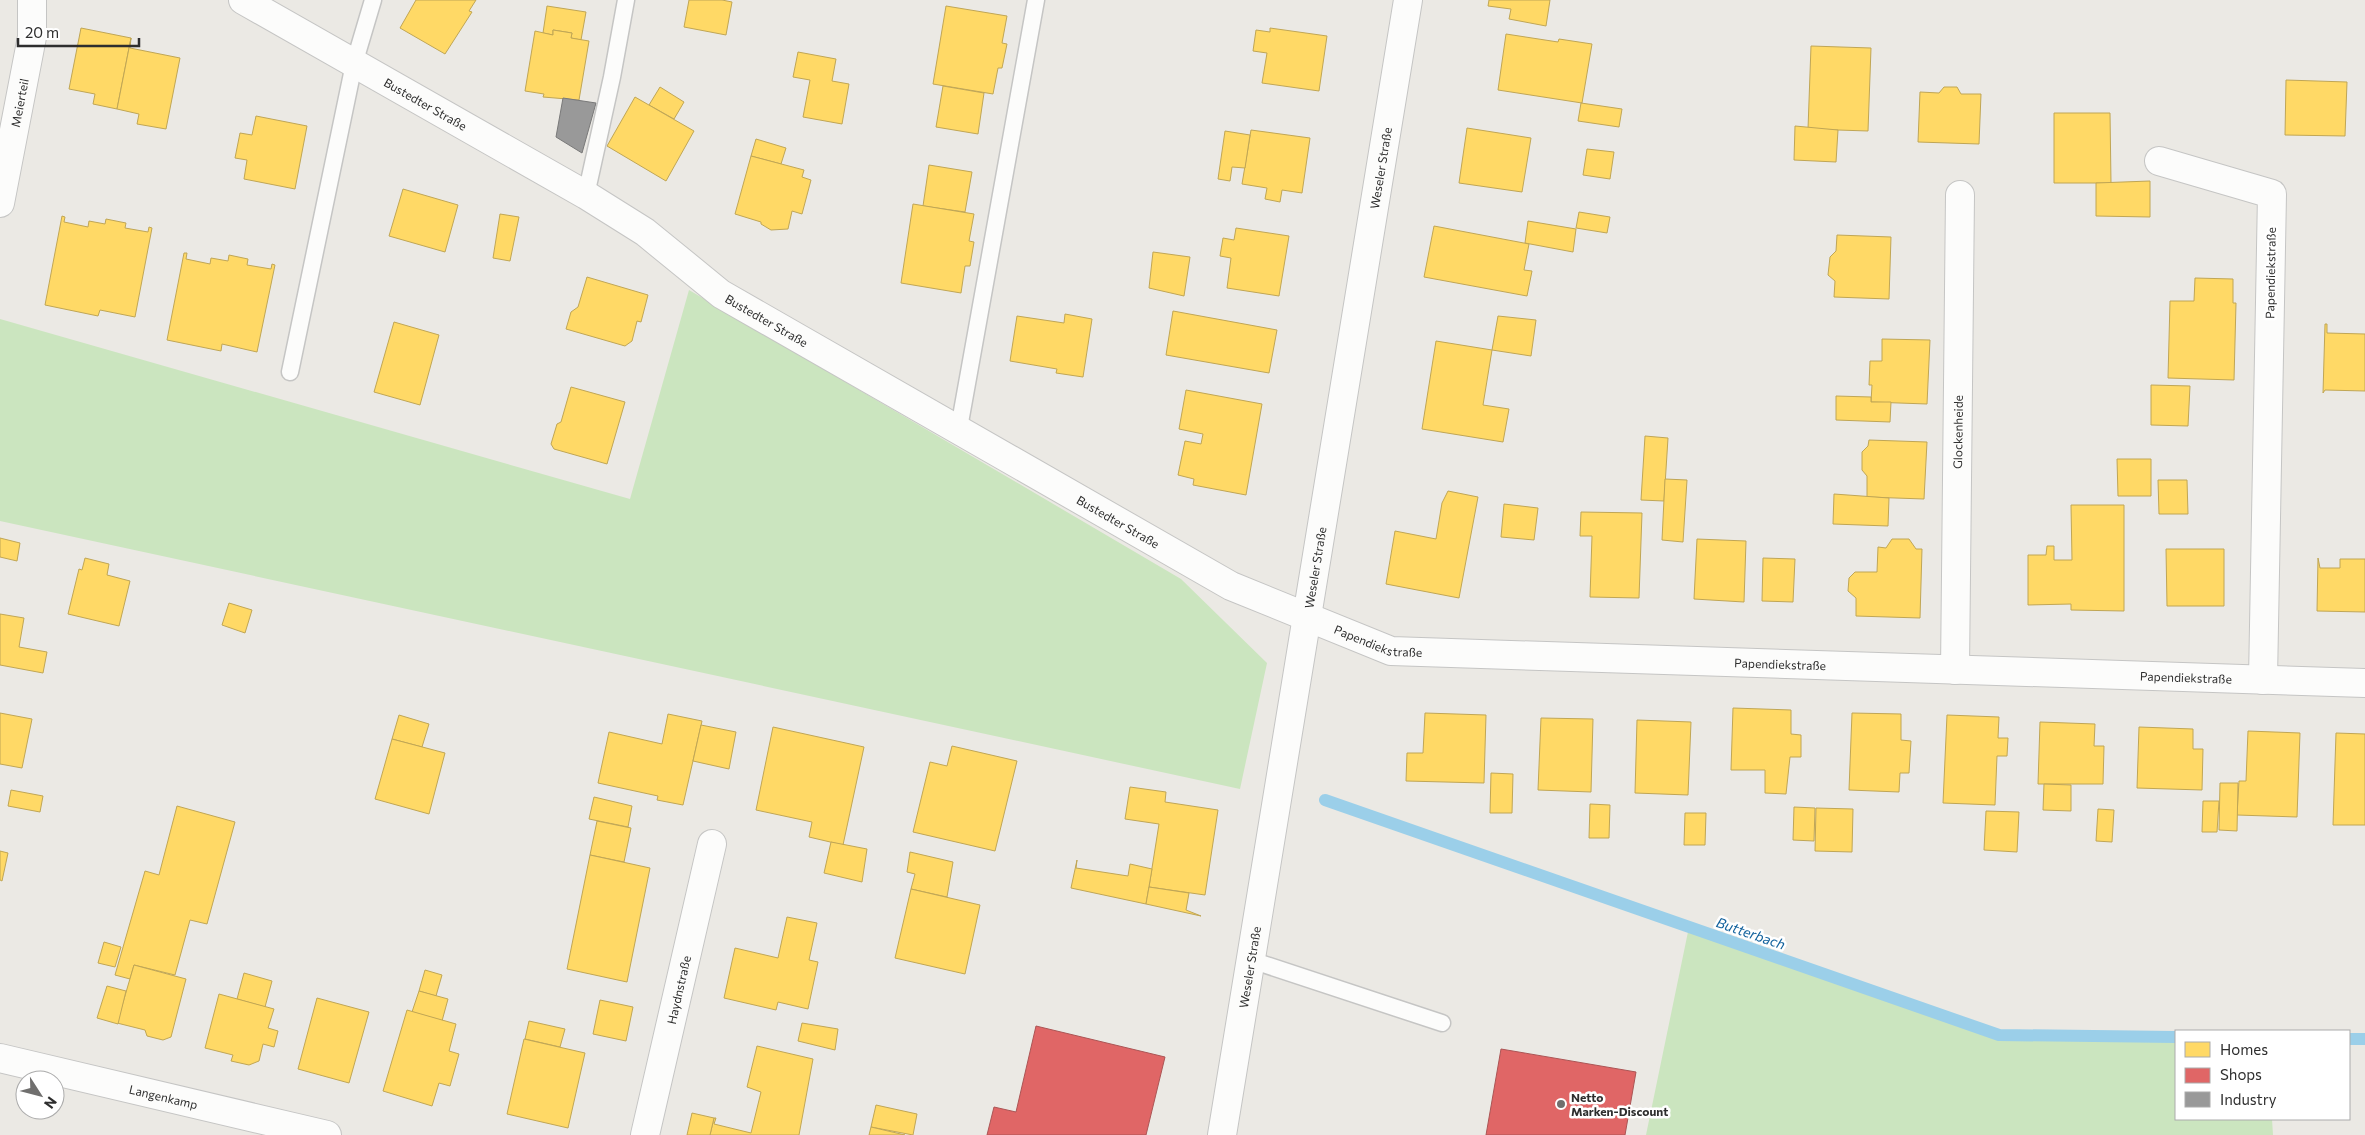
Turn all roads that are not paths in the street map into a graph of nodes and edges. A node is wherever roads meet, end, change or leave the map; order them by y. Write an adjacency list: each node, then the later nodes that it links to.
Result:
1 (32, 0): 11 (street, Meierteil)
2 (243, 0): 7 (street, Bustedter Straße)
3 (373, 0): 7 (lane)
4 (626, 0): 9 (lane)
5 (1036, 0): 13 (lane)
6 (1408, 0): 14 (street, Weseler Straße)
7 (354, 64): 9 (street, Bustedter Straße); 12 (lane)
8 (2159, 161): 16 (street, Papendiekstraße)
9 (586, 195): 13 (street, Bustedter Straße)
10 (1960, 196): 15 (street, Glockenheide)
11 (0, 203)
12 (290, 372)
13 (959, 428): 14 (street, Bustedter Straße)
14 (1306, 617): 15 (street, Papendiekstraße); 19 (street, Weseler Straße)
15 (1955, 670): 16 (street, Papendiekstraße)
16 (2262, 680): 17 (street, Papendiekstraße)
17 (2365, 683)
18 (712, 844): 23 (street, Haydnstraße)
19 (1251, 960): 20 (lane); 24 (street, Weseler Straße)
20 (1442, 1023)
21 (0, 1058): 22 (street, Langenkamp)
22 (327, 1135)
23 (645, 1135)
24 (1222, 1135)

